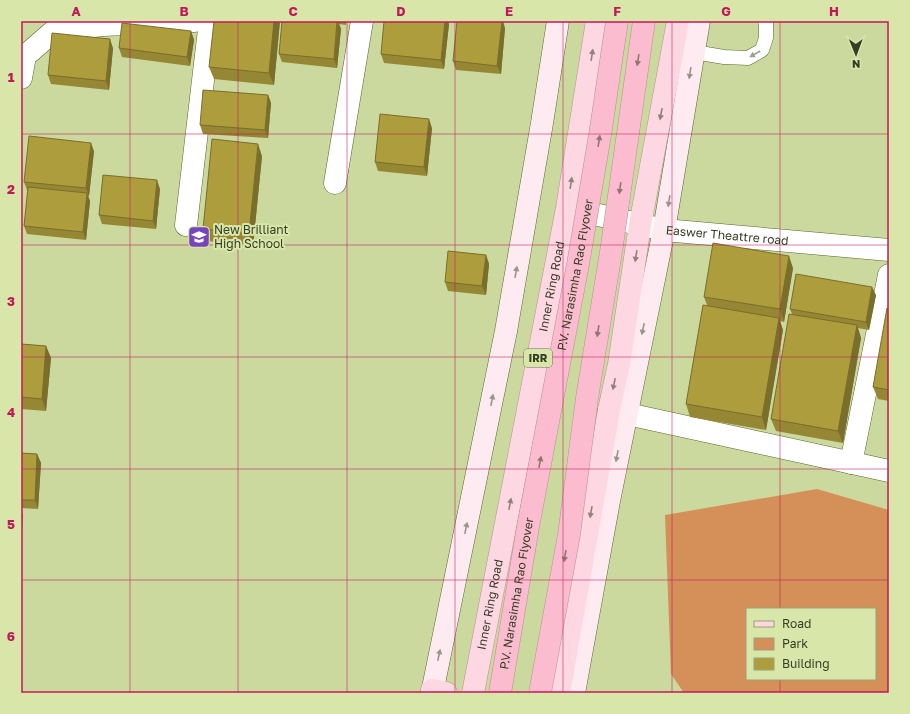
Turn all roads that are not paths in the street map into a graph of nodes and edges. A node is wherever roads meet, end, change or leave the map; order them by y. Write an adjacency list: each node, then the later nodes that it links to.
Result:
1 (194, 21): 12 (street)
2 (210, 21): 15 (street)
3 (362, 21): 13 (street)
4 (558, 21): 23 (street, one-way to 4)
5 (597, 21): 14 (main road, Inner Ring Road / IRR, one-way to 5)
6 (616, 21): 25 (highway, P.V. Narasimha Rao Flyover, one-way to 6, bridge)
7 (644, 21): 26 (highway, one-way to 26, bridge)
8 (678, 21): 16 (main road, one-way to 16)
9 (699, 21): 11 (street)
10 (765, 21): 11 (lane, one-way to 11)
11 (694, 52): 17 (street, one-way to 17)
12 (21, 78)
13 (335, 183)
14 (567, 208): 16 (street, Easwer Theattre road); 24 (main road, Inner Ring Road / IRR, one-way to 14)
15 (186, 225)
16 (640, 225): 17 (street, Easwer Theattre road); 20 (main road, one-way to 20)
17 (664, 230): 18 (street, Easwer Theattre road); 20 (street, one-way to 20)
18 (889, 250)
19 (889, 275): 21 (street)
20 (617, 411): 21 (street); 27 (main road, one-way to 27); 28 (street, one-way to 28)
21 (850, 463): 22 (street)
22 (889, 471)
23 (436, 692)
24 (473, 693)
25 (500, 693)
26 (540, 693)
27 (559, 693)
28 (574, 693)

